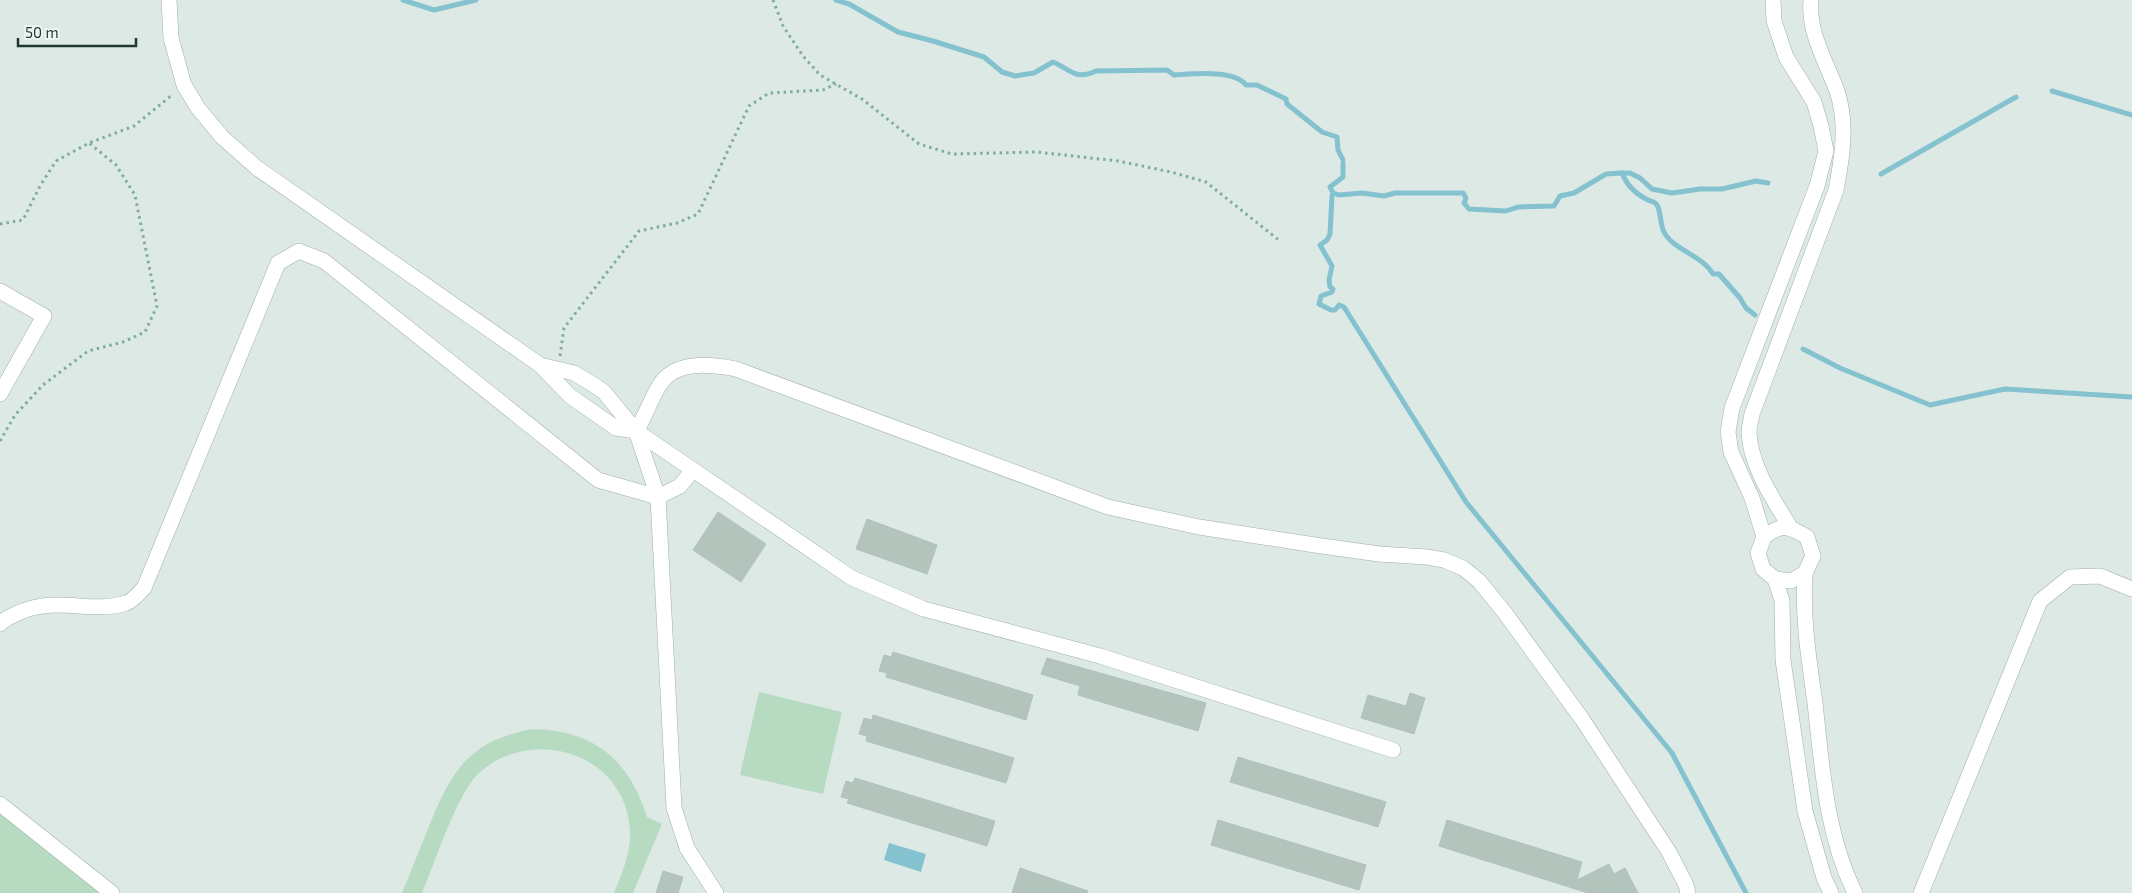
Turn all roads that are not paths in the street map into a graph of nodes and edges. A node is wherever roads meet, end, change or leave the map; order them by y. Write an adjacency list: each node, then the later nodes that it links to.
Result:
1 (170, 0): 5 (street)
2 (1773, 0): 8 (street)
3 (1811, 0): 9 (street)
4 (0, 291): 6 (street)
5 (540, 365): 7 (street); 7 (street)
6 (0, 394)
7 (636, 431): 10 (street); 11 (street); 22 (street)
8 (1728, 432): 9 (street); 13 (street)
9 (1749, 432): 12 (street)
10 (692, 471): 11 (street); 18 (street)
11 (658, 497): 17 (street); 21 (street)
12 (1790, 527): 13 (street); 14 (street)
13 (1764, 537): 15 (street)
14 (1805, 573): 15 (street); 24 (street)
15 (1776, 580): 23 (street)
16 (2132, 589): 25 (street)
17 (0, 624)
18 (1394, 750)
19 (0, 804): 20 (street)
20 (112, 893)
21 (716, 893)
22 (1688, 893)
23 (1831, 893)
24 (1854, 893)
25 (1921, 893)

